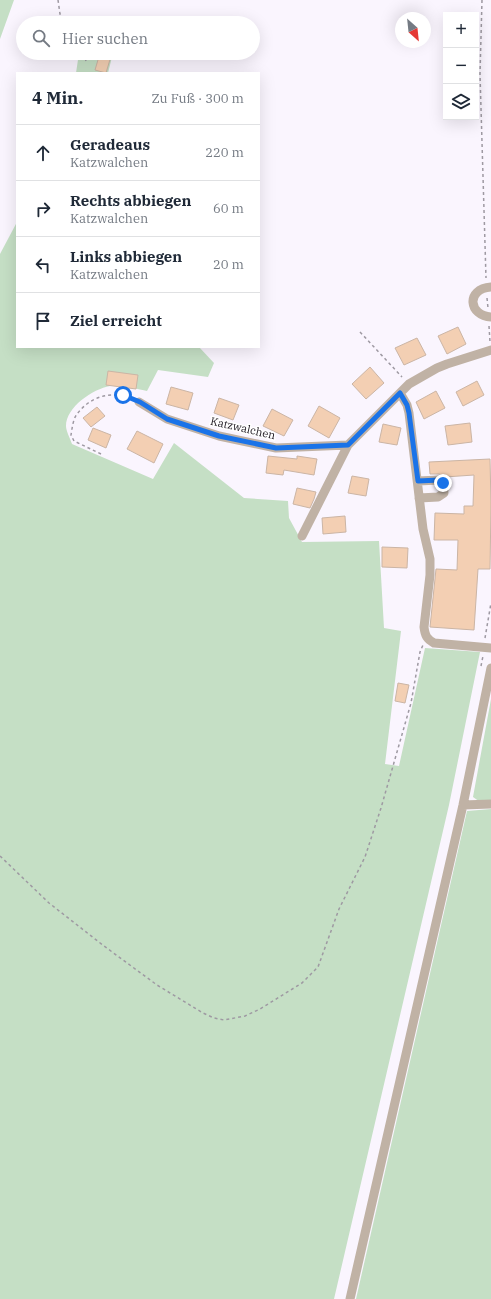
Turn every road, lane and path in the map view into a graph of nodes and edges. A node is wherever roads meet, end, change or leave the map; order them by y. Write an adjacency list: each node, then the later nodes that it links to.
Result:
1 (58, 0): 3 (path)
2 (482, 0): 4 (path)
3 (61, 16)
4 (488, 287): 5 (path); 5 (street)
5 (490, 317): 7 (path)
6 (360, 332): 8 (path)
7 (491, 350): 8 (street)
8 (409, 384): 9 (street)
9 (400, 393): 11 (street); 13 (street)
10 (140, 402): 11 (street, Katzwalchen); 12 (path)
11 (348, 445): 15 (street)
12 (101, 454)
13 (418, 481): 14 (street); 14 (street)
14 (419, 498): 17 (street)
15 (302, 536)
16 (491, 603): 18 (path)
17 (428, 639): 18 (street); 23 (path)
18 (487, 648): 19 (path)
19 (481, 666)
20 (491, 668): 22 (street)
21 (491, 804): 22 (street)
22 (463, 805): 24 (street)
23 (0, 856)
24 (350, 1299)

